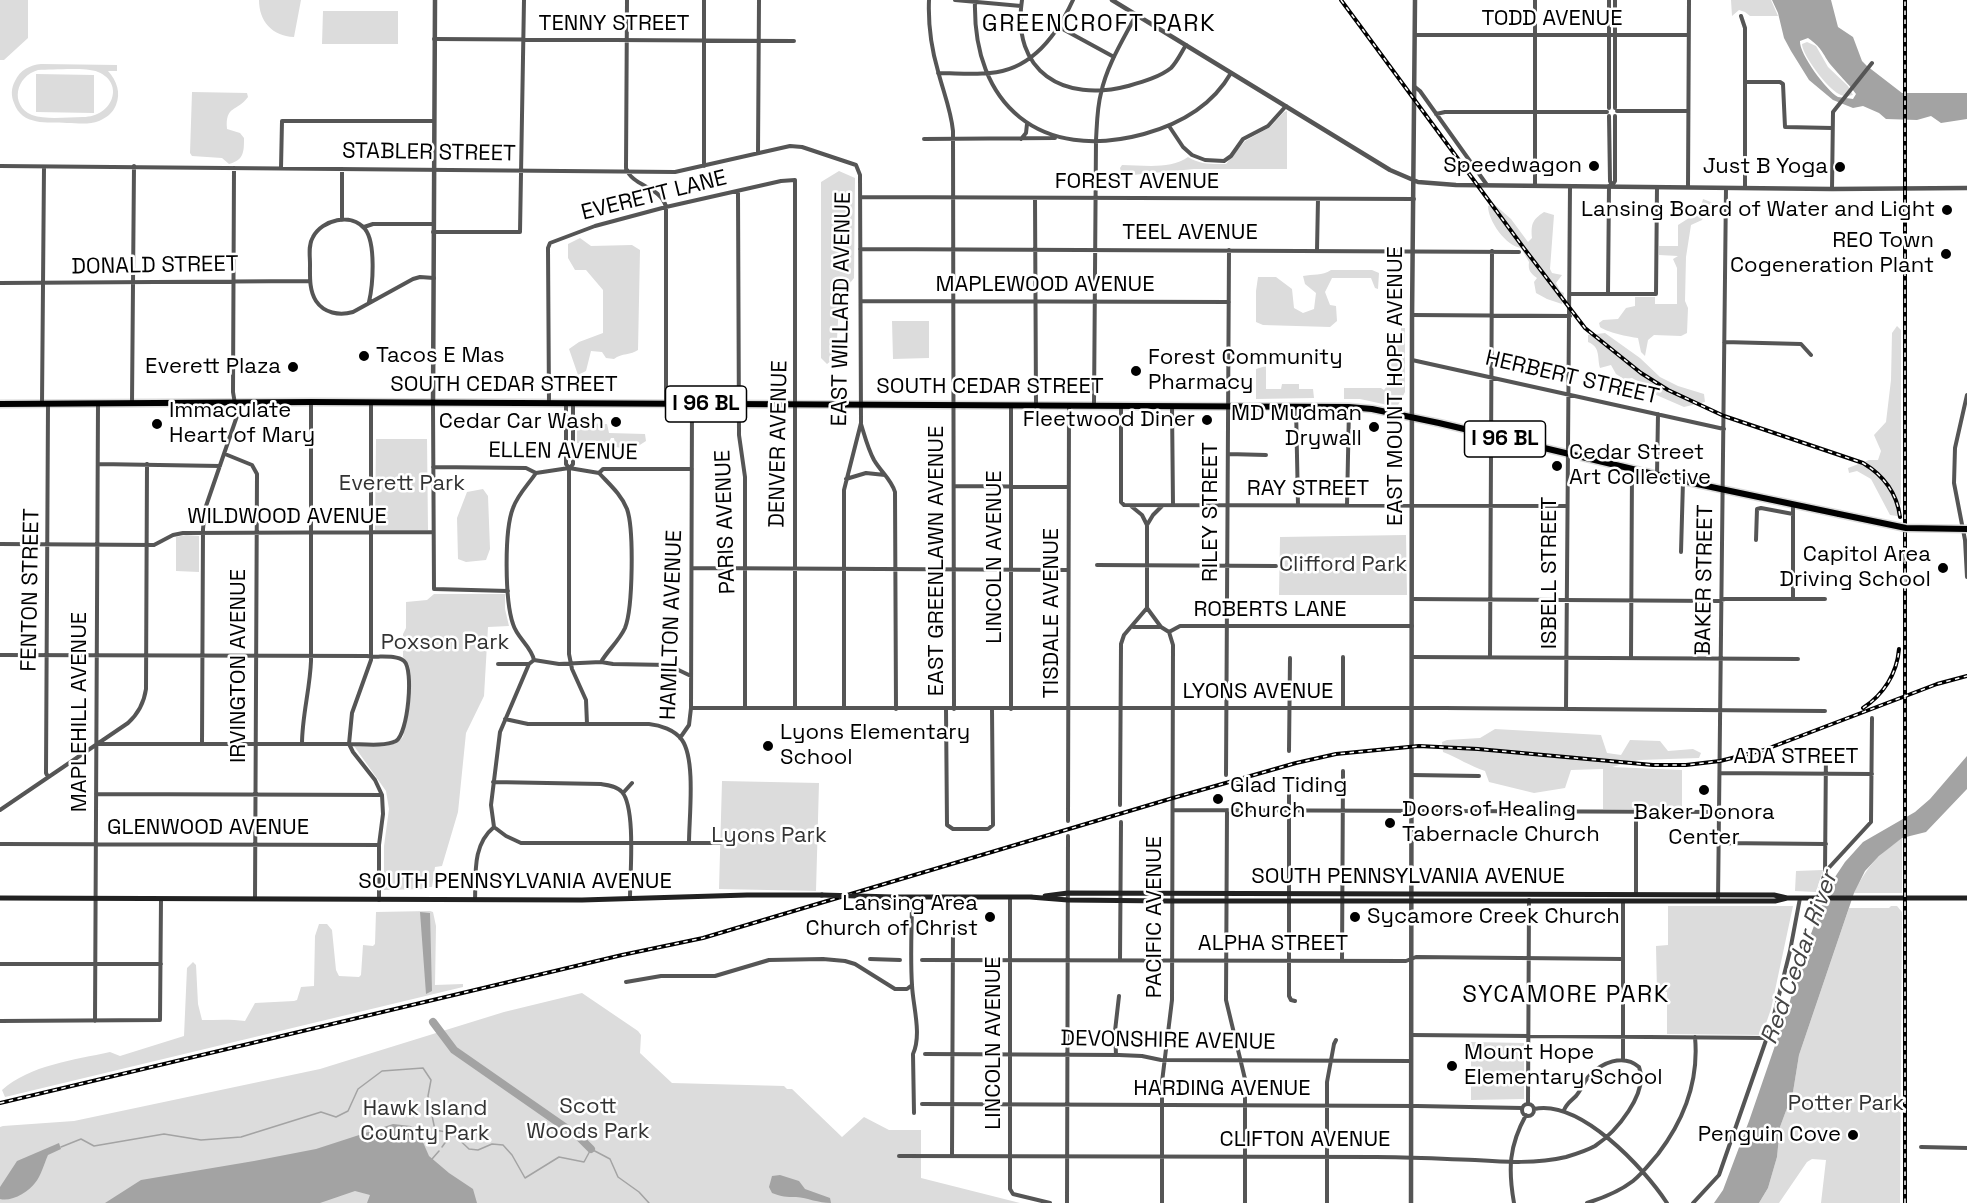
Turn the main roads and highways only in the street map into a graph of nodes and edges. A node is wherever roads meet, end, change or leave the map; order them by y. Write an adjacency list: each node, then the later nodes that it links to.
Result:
1 (0, 404): 2 (main road, SOUTH CEDAR STREET / I 96 BL, bridge)
2 (1967, 529)
3 (0, 898): 4 (main road, SOUTH PENNSYLVANIA AVENUE, bridge)
4 (1967, 898)

